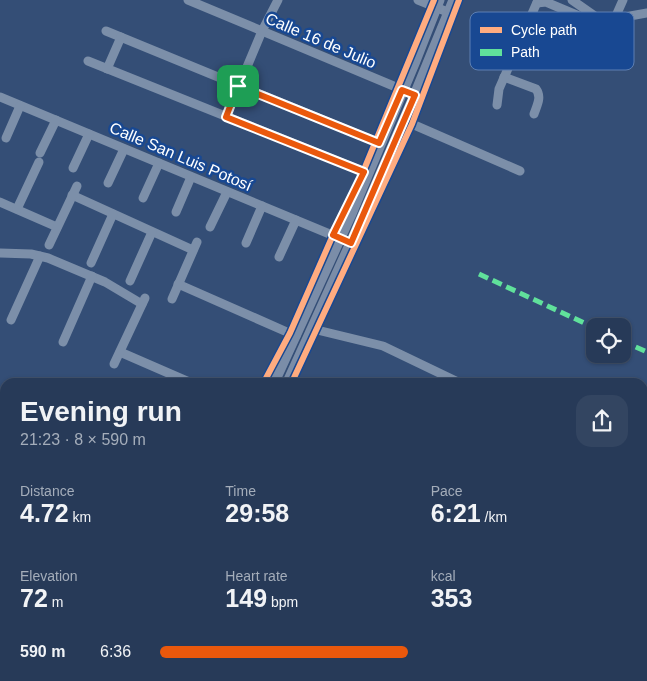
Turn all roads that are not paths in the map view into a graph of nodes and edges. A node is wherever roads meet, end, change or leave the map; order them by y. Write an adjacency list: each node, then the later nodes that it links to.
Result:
1 (188, 0): 15 (street, Calle 16 de Julio)
2 (278, 0): 15 (street)
3 (418, 0): 8 (street)
4 (454, 0): 12 (main road)
5 (572, 0): 10 (street)
6 (623, 0): 11 (street)
7 (537, 1): 9 (street)
8 (438, 4): 12 (street); 23 (main road)
9 (570, 12)
10 (589, 12)
11 (618, 12)
12 (450, 13): 24 (main road)
13 (647, 13): 14 (street)
14 (634, 15)
15 (262, 31): 22 (street); 23 (street, Calle 16 de Julio)
16 (106, 32): 17 (street)
17 (120, 37): 19 (street); 22 (street)
18 (88, 61): 19 (street)
19 (107, 69): 29 (street)
20 (507, 70): 21 (street)
21 (504, 77): 26 (street); 28 (street)
22 (238, 86): 29 (street); 34 (street)
23 (402, 90): 24 (street, Calle 16 de Julio); 34 (main road)
24 (415, 95): 32 (main road)
25 (0, 97): 27 (street, Calle San Luis Potosí)
26 (497, 105)
27 (20, 106): 30 (street, Calle San Luis Potosí); 33 (street)
28 (534, 114)
29 (226, 117): 39 (street)
30 (56, 120): 31 (street, Calle San Luis Potosí); 48 (street)
31 (89, 134): 35 (street, Calle San Luis Potosí); 37 (street)
32 (398, 134): 38 (street); 57 (main road)
33 (6, 138)
34 (379, 143): 39 (main road)
35 (124, 149): 36 (street, Calle San Luis Potosí); 41 (street)
36 (159, 163): 40 (street, Calle San Luis Potosí); 45 (street)
37 (73, 168)
38 (520, 171)
39 (367, 174): 55 (main road)
40 (191, 177): 43 (street, Calle San Luis Potosí); 49 (street)
41 (108, 183)
42 (76, 186): 44 (street)
43 (228, 192): 47 (street, Calle San Luis Potosí); 53 (street)
44 (72, 195): 50 (street); 52 (street)
45 (143, 198)
46 (0, 202): 48 (street)
47 (262, 206): 51 (street, Calle San Luis Potosí); 56 (street)
48 (17, 209): 52 (street)
49 (176, 212)
50 (113, 214): 54 (street); 62 (street)
51 (296, 220): 55 (street, Calle San Luis Potosí); 61 (street)
52 (57, 227): 58 (street)
53 (210, 227)
54 (152, 232): 64 (street); 65 (street)
55 (340, 238): 57 (street, Calle San Luis Potosí); 69 (main road)
56 (246, 243)
57 (351, 243): 68 (main road)
58 (49, 245)
59 (0, 253): 60 (street)
60 (40, 256): 63 (street); 67 (street)
61 (279, 257)
62 (91, 264)
63 (92, 276): 70 (street); 71 (street)
64 (130, 281)
65 (178, 284): 66 (street); 69 (street)
66 (172, 299)
67 (11, 320)
68 (313, 329): 75 (main road); 76 (street)
69 (296, 336): 74 (main road)
70 (63, 342)
71 (120, 352): 72 (street); 73 (street)
72 (114, 364)
73 (180, 378)
74 (276, 378)
75 (290, 378)
76 (438, 378)

